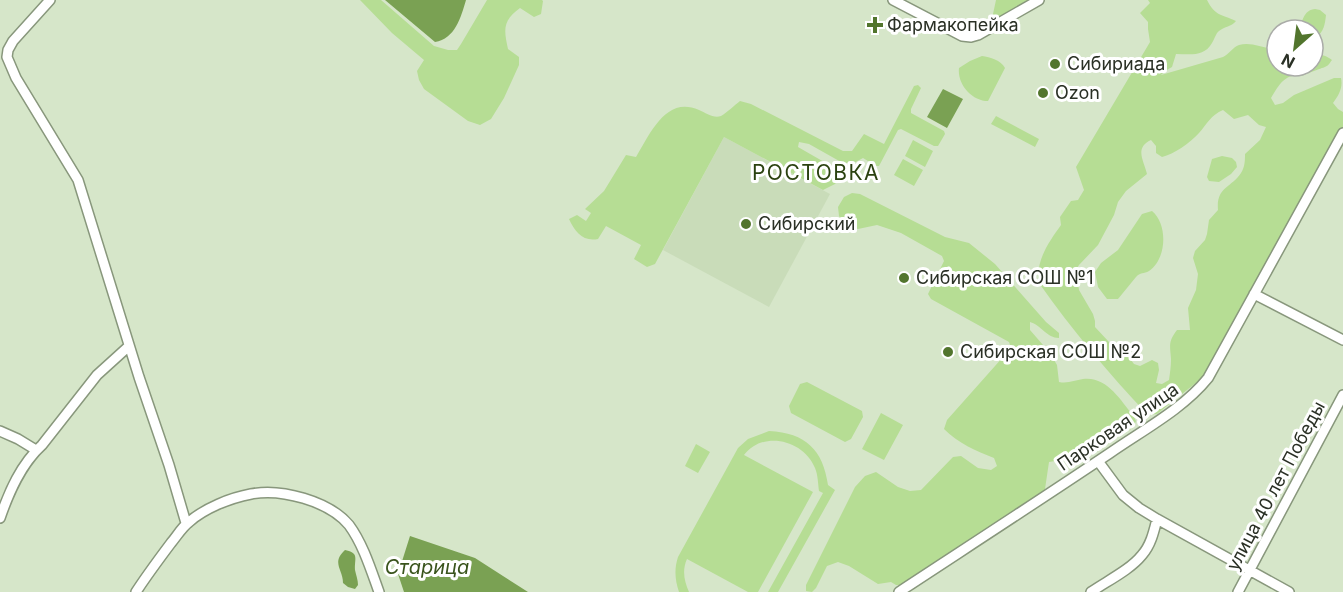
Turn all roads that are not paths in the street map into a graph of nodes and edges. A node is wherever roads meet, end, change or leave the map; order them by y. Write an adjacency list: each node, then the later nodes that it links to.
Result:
1 (50, 0): 4 (street)
2 (893, 0): 3 (street)
3 (1039, 0)
4 (3, 60): 8 (street)
5 (1343, 133): 6 (street, Парковая улица)
6 (1254, 294): 7 (street); 12 (street, Парковая улица)
7 (1343, 340)
8 (129, 346): 11 (street); 15 (street)
9 (1343, 395): 16 (street, улица 40 лет Победы)
10 (0, 431): 11 (street)
11 (36, 450): 13 (street)
12 (1098, 461): 14 (street); 19 (street, Парковая улица)
13 (0, 519)
14 (1157, 519): 16 (street); 20 (street)
15 (186, 523): 17 (street); 18 (street)
16 (1249, 571): 21 (street, улица 40 лет Победы); 22 (street)
17 (136, 592)
18 (379, 592)
19 (899, 592)
20 (1091, 592)
21 (1238, 592)
22 (1289, 592)

